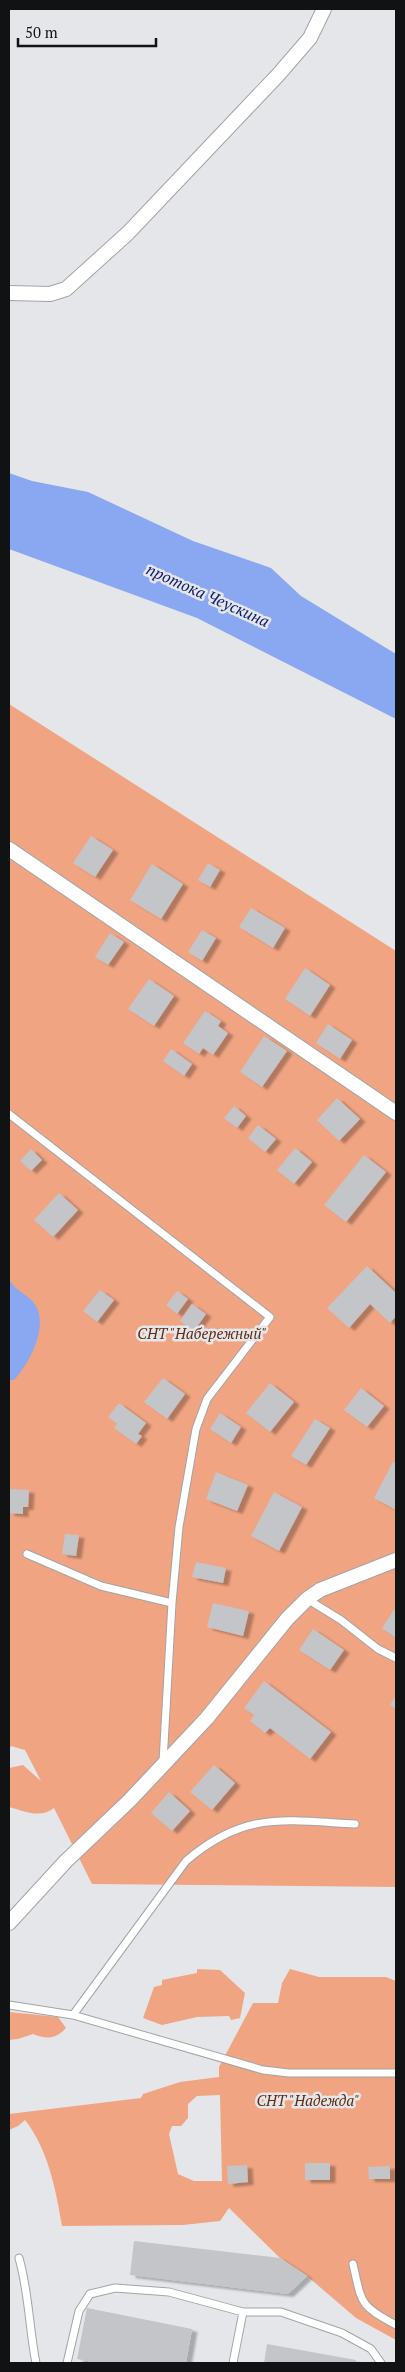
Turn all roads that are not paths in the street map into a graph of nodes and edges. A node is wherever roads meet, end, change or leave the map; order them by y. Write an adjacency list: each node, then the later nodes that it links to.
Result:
1 (324, 9): 2 (street)
2 (9, 293)
3 (9, 849): 4 (street)
4 (396, 1113)
5 (9, 1114): 9 (lane)
6 (27, 1554): 9 (lane)
7 (396, 1560): 8 (street)
8 (307, 1599): 10 (lane); 11 (street)
9 (172, 1603): 11 (lane)
10 (396, 1658)
11 (163, 1765): 13 (street)
12 (355, 1824): 15 (lane)
13 (9, 1923)
14 (9, 2005): 15 (lane)
15 (73, 2015): 16 (lane)
16 (396, 2073)
17 (19, 2258): 21 (lane)
18 (353, 2264): 20 (lane)
19 (243, 2312): 22 (lane); 23 (lane); 24 (lane)
20 (396, 2325)
21 (36, 2363)
22 (68, 2363)
23 (233, 2363)
24 (381, 2363)

